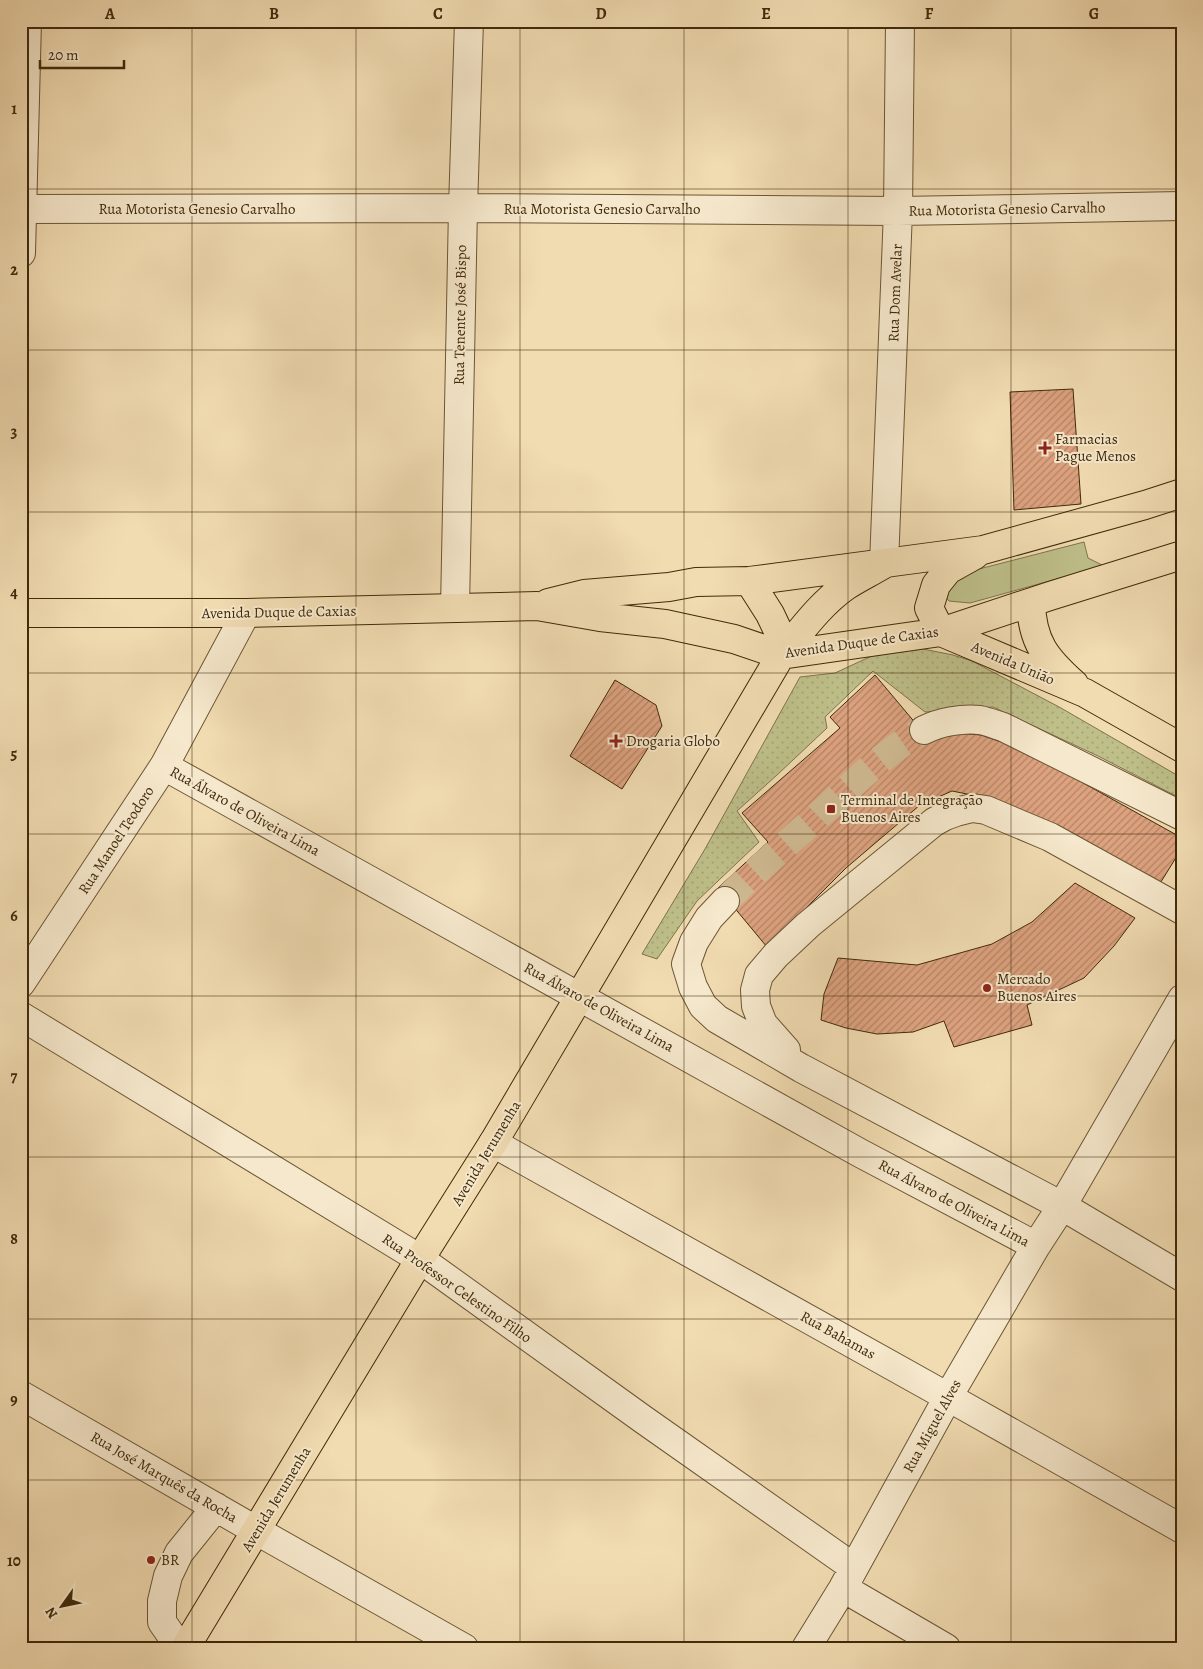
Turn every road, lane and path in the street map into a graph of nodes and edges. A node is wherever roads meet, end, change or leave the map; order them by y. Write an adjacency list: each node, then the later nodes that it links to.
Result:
1 (28, 21): 6 (street)
2 (469, 21): 5 (street, Rua Tenente José Bispo)
3 (900, 21): 7 (street, Rua Dom Avelar)
4 (1182, 206): 7 (street, Rua Motorista Genesio Carvalho)
5 (463, 208): 6 (street, Rua Motorista Genesio Carvalho); 7 (street, Rua Motorista Genesio Carvalho); 16 (street, Rua Tenente José Bispo)
6 (22, 209): 8 (street)
7 (898, 211): 12 (street, Rua Dom Avelar)
8 (21, 253)
9 (1182, 493): 10 (main road)
10 (983, 550): 12 (main road); 19 (main road)
11 (1182, 555): 14 (main road, Avenida Duque de Caxias)
12 (884, 564): 13 (main road, Avenida Duque de Caxias); 20 (main road, Avenida Jerumenha)
13 (749, 581): 15 (main road, Avenida Duque de Caxias); 20 (main road)
14 (1031, 603): 19 (main road, Avenida Duque de Caxias); 21 (main road, Avenida União)
15 (536, 606): 16 (main road, Avenida Duque de Caxias); 20 (main road, Avenida Duque de Caxias)
16 (455, 608): 18 (main road, Avenida Duque de Caxias)
17 (21, 613): 18 (main road, Avenida Duque de Caxias)
18 (246, 613): 24 (street, Rua Manoel Teodoro)
19 (941, 632): 20 (main road, Avenida Duque de Caxias); 21 (main road, Avenida União)
20 (781, 655): 29 (main road, Avenida Jerumenha)
21 (1084, 694): 23 (main road, Avenida União)
22 (924, 730): 25 (street)
23 (1182, 748)
24 (164, 766): 28 (street, Rua Manoel Teodoro); 29 (street, Rua Álvaro de Oliveira Lima)
25 (1182, 816)
26 (725, 901): 32 (street)
27 (1182, 910): 32 (street)
28 (21, 983)
29 (580, 996): 33 (main road, Avenida Jerumenha); 35 (street, Rua Álvaro de Oliveira Lima)
30 (21, 1016): 36 (street, Rua Professor Celestino Filho)
31 (1178, 1017): 34 (street, Rua Miguel Alves)
32 (802, 1068): 34 (street)
33 (493, 1143): 36 (main road, Avenida Jerumenha); 39 (street, Rua Bahamas)
34 (1062, 1206): 35 (street, Rua Miguel Alves); 37 (street)
35 (1036, 1246): 39 (street, Rua Miguel Alves)
36 (420, 1259): 42 (main road, Avenida Jerumenha); 43 (street, Rua Professor Celestino Filho)
37 (1182, 1277)
38 (21, 1395): 40 (street, Rua José Marquês da Rocha)
39 (948, 1396): 41 (street, Rua Bahamas); 43 (street, Rua Miguel Alves)
40 (216, 1507): 42 (street, Rua José Marquês da Rocha); 44 (street)
41 (1182, 1529)
42 (256, 1531): 45 (main road, Avenida Jerumenha); 46 (street, Rua José Marquês da Rocha)
43 (848, 1578): 47 (street, Rua Miguel Alves); 48 (street, Rua Professor Celestino Filho)
44 (180, 1648)
45 (185, 1648)
46 (464, 1648)
47 (806, 1648)
48 (946, 1648)

